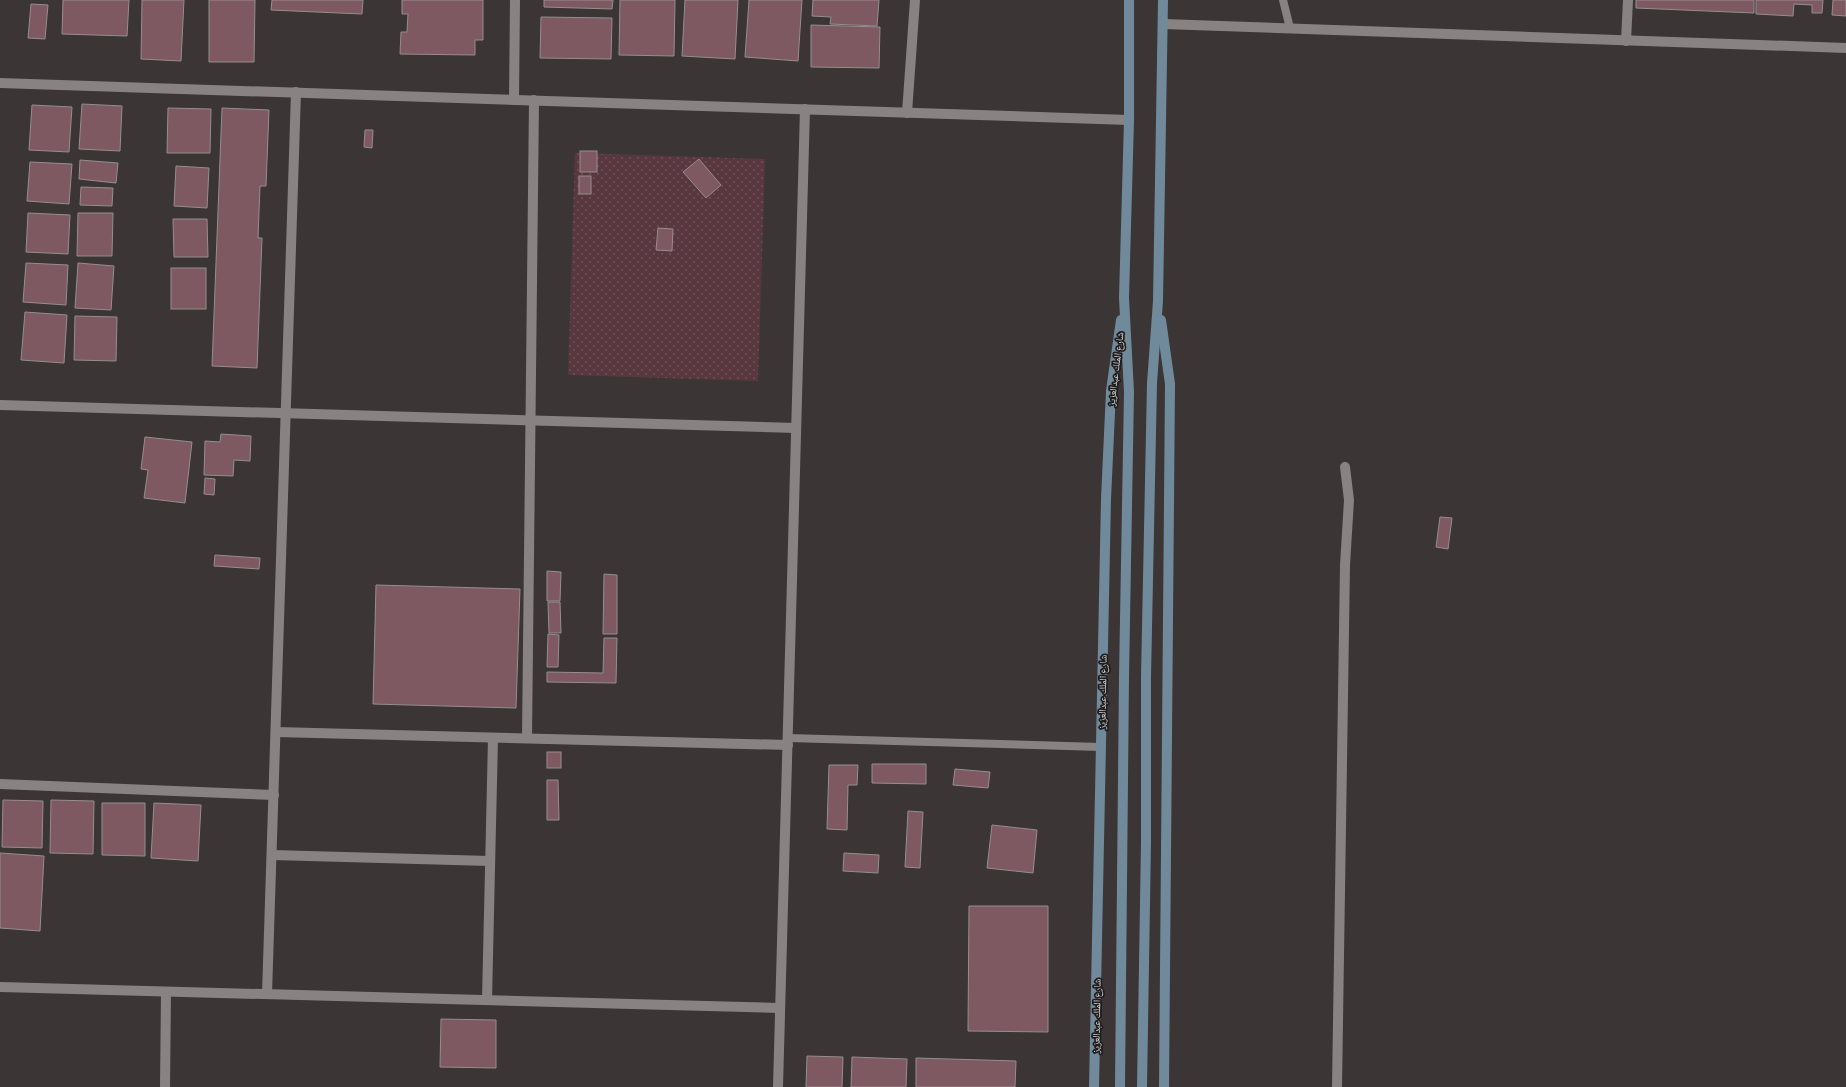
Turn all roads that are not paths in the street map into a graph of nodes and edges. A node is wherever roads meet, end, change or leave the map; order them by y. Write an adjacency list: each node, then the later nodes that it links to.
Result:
1 (515, 0): 13 (street)
2 (914, 0): 16 (street)
3 (1129, 0): 17 (street, شارع الملك عبدالعزيز)
4 (1163, 0): 7 (street)
5 (1283, 0): 8 (lane)
6 (1628, 0): 9 (street)
7 (1163, 24): 8 (street); 19 (street)
8 (1290, 28): 9 (street)
9 (1626, 41): 10 (street)
10 (1846, 48)
11 (0, 83): 12 (street)
12 (296, 92): 13 (street); 21 (street)
13 (514, 100): 14 (street)
14 (534, 100): 15 (street); 22 (street)
15 (806, 109): 16 (street); 23 (street)
16 (907, 112): 17 (street)
17 (1129, 120): 18 (street, شارع الملك عبدالعزيز)
18 (1124, 298): 29 (street, شارع الملك عبدالعزيز); 42 (street, شارع الملك عبدالعزيز)
19 (1158, 301): 43 (street); 44 (street)
20 (0, 405): 21 (street)
21 (286, 413): 22 (street); 25 (street)
22 (531, 420): 23 (street); 27 (street)
23 (796, 428): 28 (street)
24 (1345, 467): 45 (street)
25 (276, 732): 26 (street); 31 (street)
26 (493, 738): 27 (street); 33 (street)
27 (527, 738): 28 (street)
28 (788, 741): 29 (lane); 38 (street)
29 (1101, 747): 41 (street, شارع الملك عبدالعزيز)
30 (0, 784): 31 (street)
31 (274, 795): 32 (street)
32 (272, 855): 33 (street); 36 (street)
33 (490, 861): 37 (street)
34 (0, 987): 35 (street)
35 (166, 992): 36 (street); 39 (street)
36 (267, 994): 37 (street)
37 (487, 1000): 38 (street)
38 (780, 1008): 40 (street)
39 (164, 1087)
40 (778, 1087)
41 (1094, 1087)
42 (1120, 1087)
43 (1142, 1087)
44 (1164, 1087)
45 (1337, 1087)

